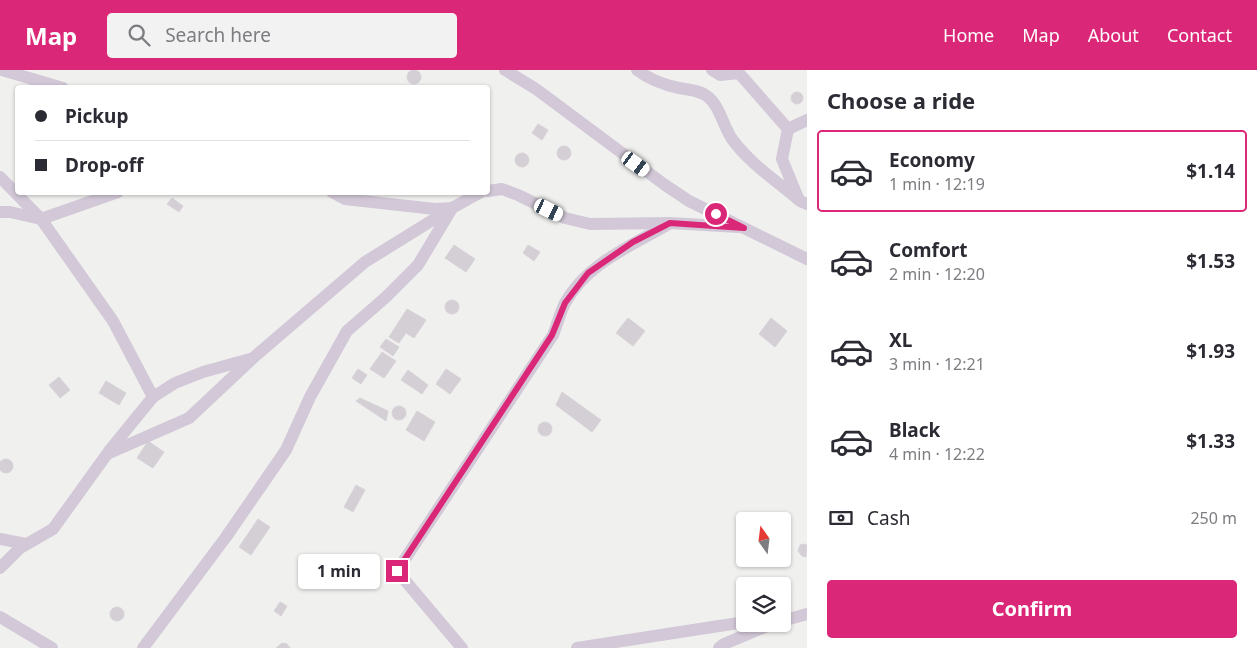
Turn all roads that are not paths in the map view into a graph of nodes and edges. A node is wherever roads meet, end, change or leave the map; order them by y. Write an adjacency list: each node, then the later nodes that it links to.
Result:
1 (5, 70): 6 (street)
2 (505, 70): 21 (street)
3 (637, 70): 16 (street)
4 (712, 70): 5 (street)
5 (740, 71): 8 (street)
6 (53, 85)
7 (807, 120): 8 (street)
8 (788, 129): 16 (street)
9 (0, 177): 10 (street)
10 (15, 192)
11 (490, 192): 20 (street)
12 (18, 195): 19 (street)
13 (109, 195): 19 (street)
14 (338, 195): 17 (street)
15 (476, 195): 17 (street)
16 (803, 202)
17 (452, 208): 23 (street); 36 (street)
18 (0, 212): 19 (street)
19 (41, 219): 24 (street)
20 (670, 223): 21 (street); 37 (street)
21 (744, 228): 22 (street)
22 (807, 259)
23 (253, 358): 24 (street); 25 (street)
24 (153, 397): 25 (street)
25 (106, 454): 27 (street)
26 (0, 539): 27 (street)
27 (26, 544): 28 (street)
28 (0, 568)
29 (807, 613): 30 (street); 32 (street)
30 (791, 615)
31 (0, 617): 35 (street)
32 (791, 618)
33 (736, 623): 38 (street)
34 (753, 632): 39 (street)
35 (52, 648)
36 (143, 648)
37 (462, 648)
38 (577, 648)
39 (719, 648)

